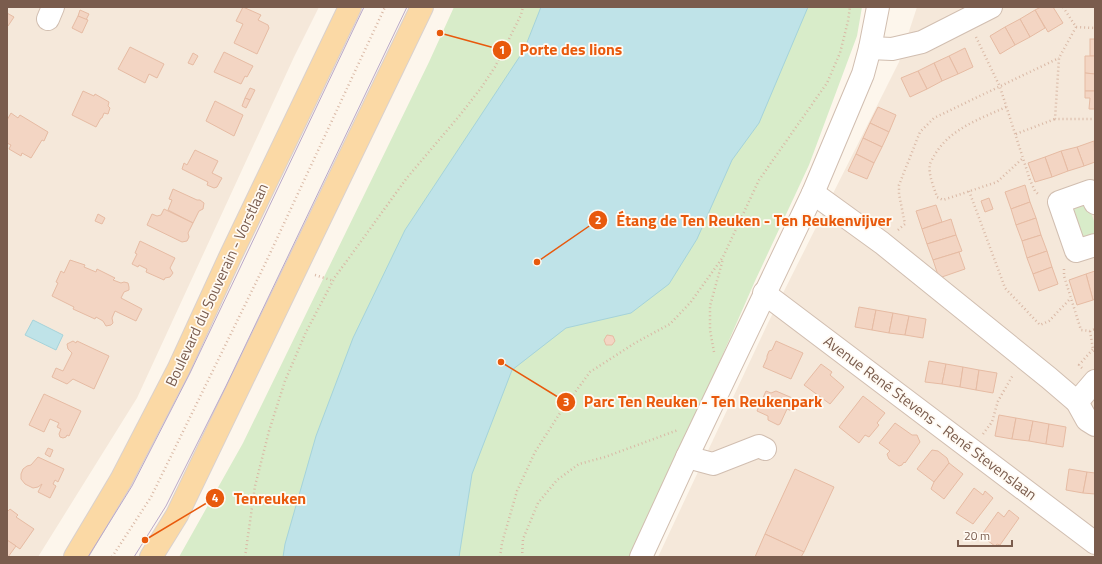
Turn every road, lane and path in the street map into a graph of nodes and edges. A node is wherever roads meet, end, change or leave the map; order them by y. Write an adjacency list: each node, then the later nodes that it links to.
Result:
1 (350, 7): 46 (main road, Boulevard du Souverain - Vorstlaan)
2 (386, 7): 47 (path)
3 (422, 7): 48 (main road)
4 (523, 7): 29 (path)
5 (850, 7): 26 (path)
6 (878, 7): 12 (street)
7 (991, 7): 12 (street)
8 (1063, 7): 9 (path)
9 (1076, 27): 10 (path); 13 (path)
10 (1095, 28)
11 (975, 36): 14 (path)
12 (870, 48): 21 (street)
13 (1059, 58): 14 (path); 16 (path)
14 (1000, 87): 15 (path); 24 (path)
15 (1006, 106): 18 (path); 20 (path)
16 (1055, 119): 17 (path); 18 (path)
17 (1095, 119)
18 (1016, 134): 19 (path)
19 (1023, 158): 20 (path); 22 (path)
20 (969, 191): 31 (path)
21 (813, 193): 30 (street); 35 (street)
22 (1039, 195)
23 (1095, 203): 25 (street)
24 (905, 224)
25 (1095, 245)
26 (723, 257): 36 (path); 50 (path)
27 (1064, 269): 31 (path)
28 (311, 274): 29 (path)
29 (334, 281): 49 (path)
30 (764, 293): 44 (street); 45 (street, Avenue René Stevens - René Stevenslaan)
31 (1071, 298): 33 (path)
32 (1095, 329): 33 (path)
33 (1090, 331): 34 (path)
34 (1094, 350): 37 (path)
35 (1024, 357): 39 (street); 42 (path)
36 (715, 359)
37 (1079, 365)
38 (1095, 381): 39 (street)
39 (1077, 402): 40 (street)
40 (1095, 426)
41 (682, 428): 51 (path)
42 (981, 437)
43 (765, 449): 44 (street)
44 (686, 457): 52 (street)
45 (1095, 543)
46 (74, 557)
47 (112, 557)
48 (151, 557)
49 (245, 557)
50 (500, 557)
51 (522, 557)
52 (641, 557)

